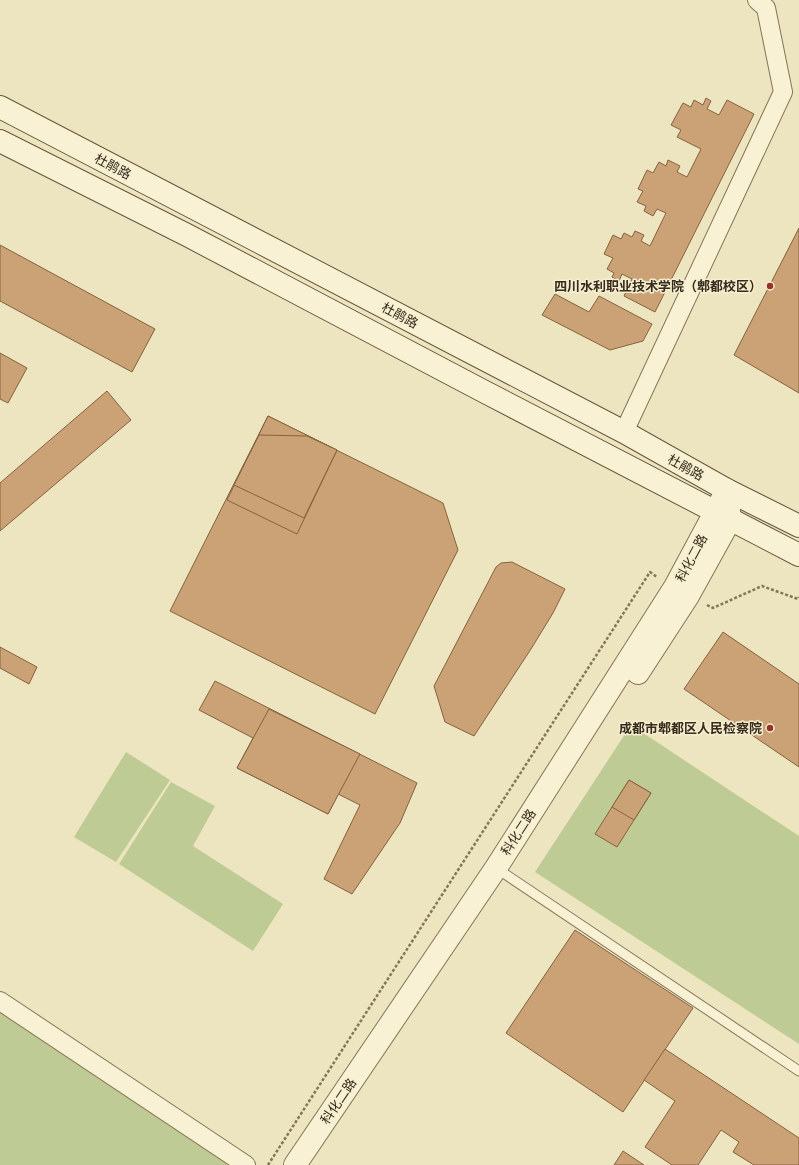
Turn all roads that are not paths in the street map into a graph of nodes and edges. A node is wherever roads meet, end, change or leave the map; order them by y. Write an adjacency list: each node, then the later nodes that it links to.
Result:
1 (757, 0): 4 (street)
2 (0, 107): 4 (main road, 杜鹃路)
3 (0, 141): 6 (main road, 杜鹃路)
4 (624, 432): 5 (main road, 杜鹃路)
5 (727, 490): 6 (main road, 科化二路); 7 (main road, 杜鹃路)
6 (722, 516): 8 (main road, 杜鹃路); 9 (main road, 科化二路)
7 (799, 526)
8 (799, 555)
9 (501, 872): 11 (lane); 13 (main road, 科化二路); 14 (main road)
10 (0, 1001): 12 (street)
11 (799, 1071)
12 (246, 1165)
13 (295, 1165)
14 (310, 1165)

